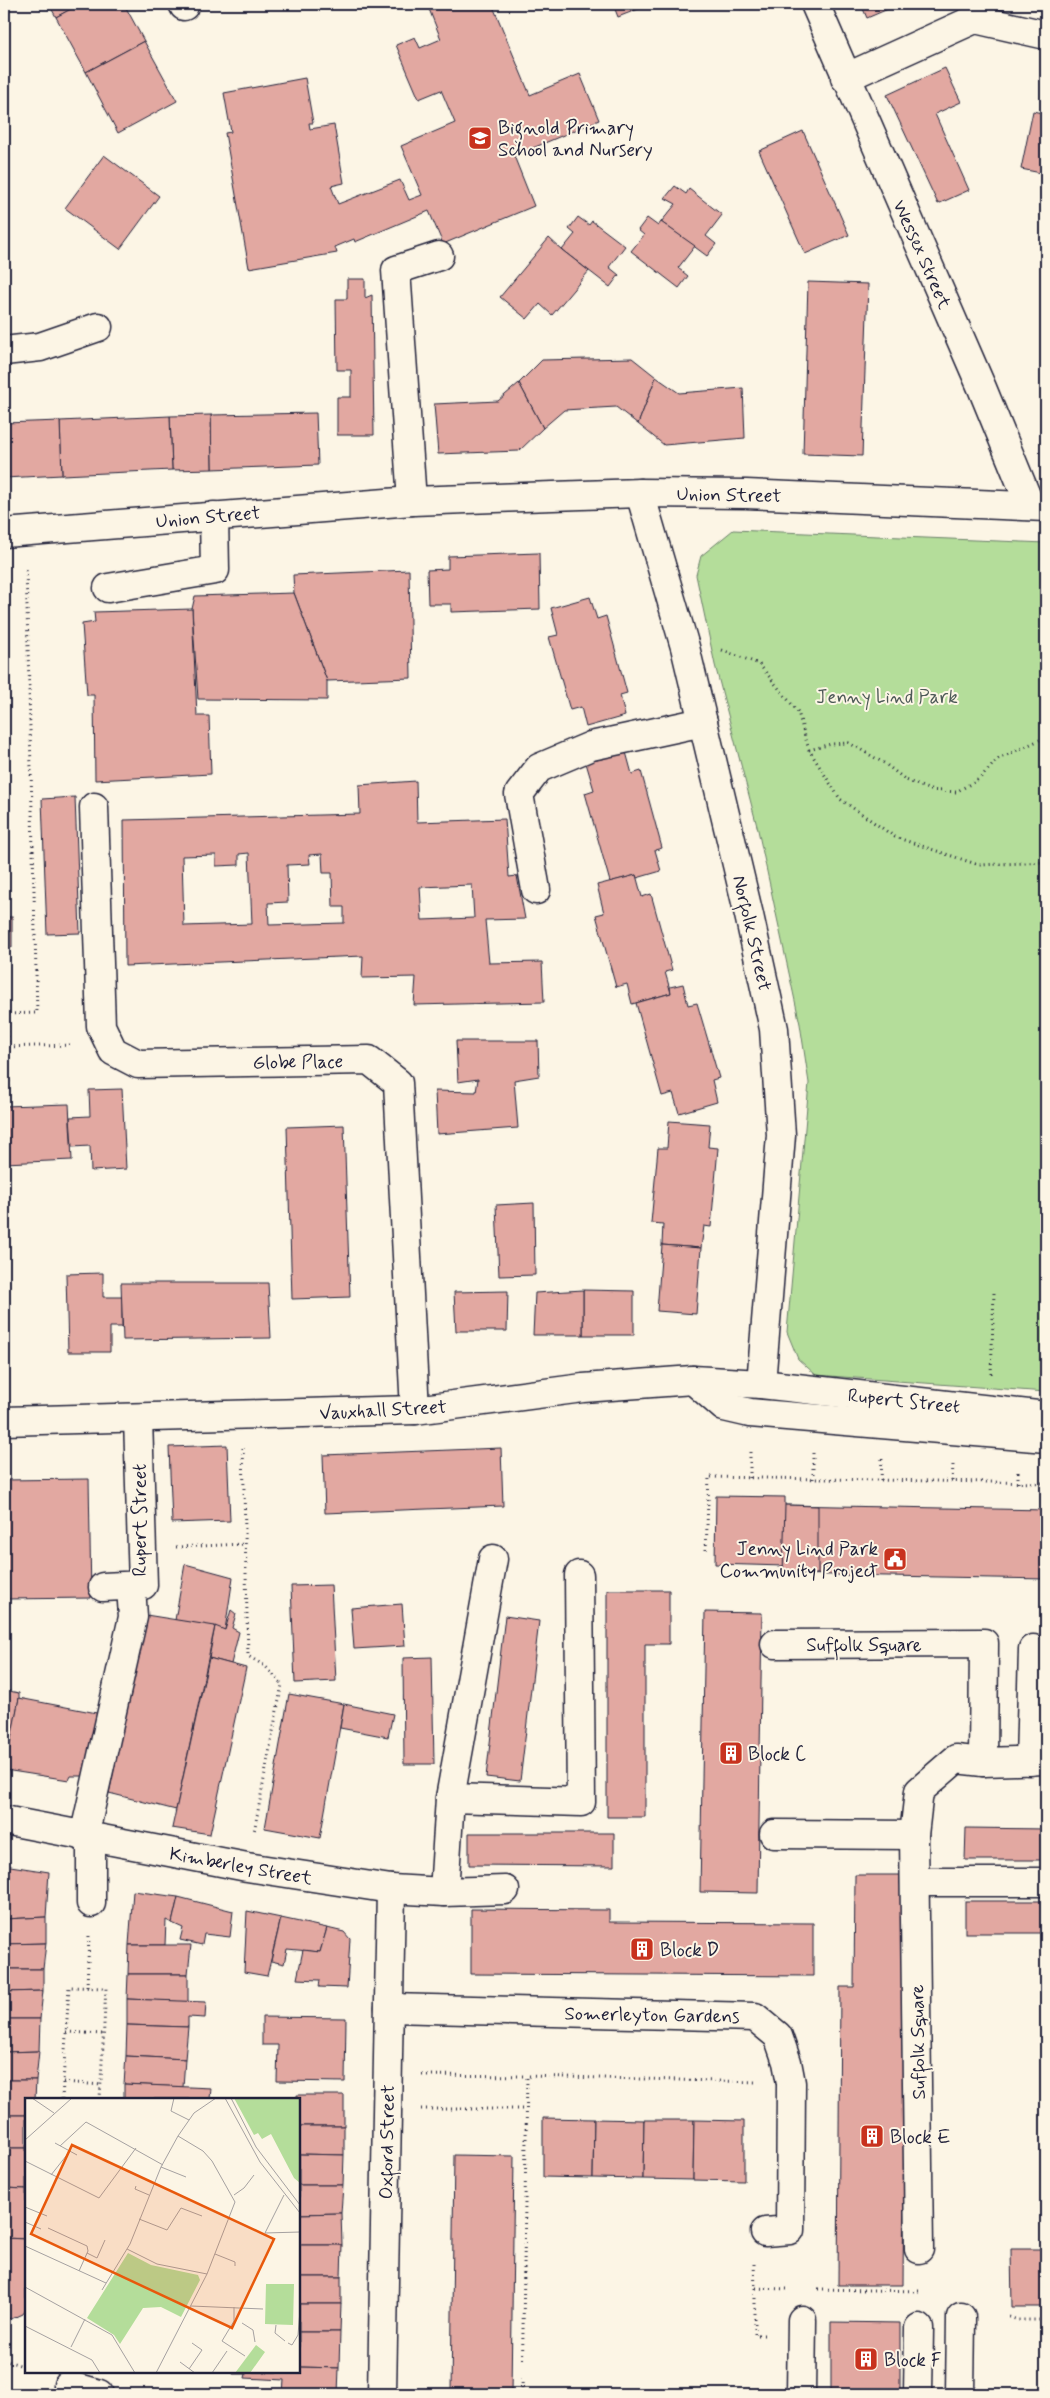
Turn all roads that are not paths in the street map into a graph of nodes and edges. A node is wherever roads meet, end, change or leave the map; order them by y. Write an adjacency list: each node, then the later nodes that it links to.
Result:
1 (815, 4): 4 (street, Wessex Street)
2 (974, 11): 3 (street); 4 (street)
3 (1046, 35)
4 (845, 78): 10 (street, Wessex Street)
5 (439, 256): 9 (street)
6 (98, 327): 7 (street)
7 (4, 351)
8 (640, 493): 9 (street, Union Street); 10 (street, Union Street); 14 (street, Norfolk Street)
9 (412, 501): 11 (street, Union Street)
10 (1038, 506)
11 (214, 516): 12 (street, Union Street); 13 (street)
12 (15, 532)
13 (108, 588)
14 (703, 722): 16 (street); 18 (street, Norfolk Street)
15 (94, 807): 19 (street, Globe Place)
16 (536, 890)
17 (693, 1380): 18 (street, Vauxhall Street); 19 (street, Vauxhall Street); 23 (street)
18 (761, 1384): 20 (street, Rupert Street)
19 (415, 1410): 21 (street, Vauxhall Street)
20 (1046, 1416)
21 (138, 1418): 22 (street, Vauxhall Street); 26 (street, Rupert Street)
22 (4, 1421)
23 (1046, 1438)
24 (493, 1559): 32 (street)
25 (579, 1575): 32 (street)
26 (131, 1586): 27 (street, Rupert Street); 36 (street)
27 (103, 1587)
28 (775, 1644): 31 (street, Suffolk Square)
29 (1033, 1649): 30 (street, Suffolk Square)
30 (1038, 1760): 31 (street, Suffolk Square)
31 (983, 1762): 35 (street, Suffolk Square)
32 (450, 1798): 41 (street)
33 (4, 1820): 36 (street, Kimberley Street)
34 (774, 1834): 35 (street)
35 (914, 1835): 37 (street, Suffolk Square)
36 (88, 1837): 39 (street, Kimberley Street); 42 (street)
37 (914, 1882): 38 (street); 45 (street, Suffolk Square)
38 (1042, 1882)
39 (391, 1889): 41 (street, Kimberley Street); 43 (street, Oxford Street)
40 (505, 1890): 41 (street, Kimberley Street)
41 (444, 1892)
42 (91, 1903)
43 (388, 2008): 44 (street, Somerleyton Gardens); 51 (street, Oxford Street)
44 (765, 2232)
45 (919, 2248)
46 (960, 2316): 54 (street)
47 (802, 2320): 52 (street)
48 (919, 2328): 53 (street)
49 (68, 2384): 50 (street)
50 (99, 2394)
51 (382, 2394)
52 (801, 2394)
53 (918, 2394)
54 (960, 2394)

